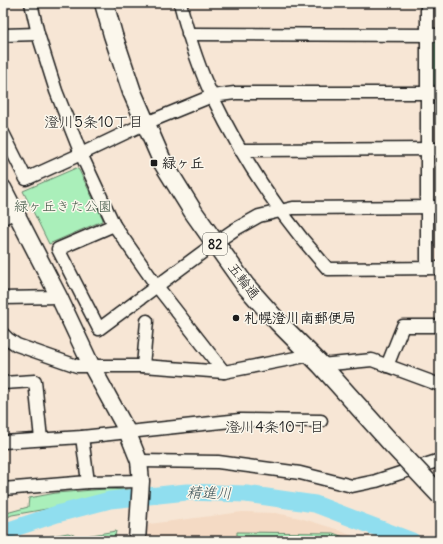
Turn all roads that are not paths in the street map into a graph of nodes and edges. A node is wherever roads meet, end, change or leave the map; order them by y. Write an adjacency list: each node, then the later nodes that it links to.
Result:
1 (31, 3): 5 (street)
2 (104, 3): 13 (main road, 五輪通 / 82)
3 (180, 3): 6 (street)
4 (427, 3): 8 (street)
5 (38, 34): 7 (street); 18 (street)
6 (188, 34): 8 (street); 12 (street)
7 (3, 35)
8 (427, 35): 9 (street); 10 (street)
9 (440, 35)
10 (427, 93): 11 (street); 12 (street); 15 (street)
11 (440, 93)
12 (212, 96): 13 (street); 17 (street)
13 (146, 123): 18 (street); 25 (main road, 五輪通 / 82)
14 (3, 133): 18 (street)
15 (427, 149): 16 (street); 17 (street); 20 (street)
16 (440, 149)
17 (240, 150): 22 (street)
18 (81, 154): 24 (street)
19 (3, 188): 23 (street)
20 (426, 207): 21 (street); 22 (street); 26 (street)
21 (440, 207)
22 (279, 211): 25 (street); 26 (street)
23 (9, 215): 29 (street)
24 (114, 225): 28 (street); 28 (street)
25 (215, 243): 28 (street); 34 (main road, 五輪通 / 82)
26 (427, 268): 27 (street)
27 (440, 268)
28 (156, 285): 38 (street)
29 (59, 297): 30 (street); 35 (street)
30 (3, 298)
31 (148, 321): 36 (street)
32 (440, 326): 37 (street)
33 (5, 338): 35 (street)
34 (316, 360): 37 (street); 38 (street); 51 (main road, 五輪通 / 82, bridge)
35 (91, 365): 36 (street); 42 (street)
36 (143, 366): 38 (street)
37 (387, 366): 40 (street)
38 (224, 372)
39 (3, 384): 44 (street)
40 (440, 385)
41 (321, 421): 42 (street)
42 (127, 431): 43 (street); 47 (street)
43 (82, 437): 44 (street); 48 (street)
44 (41, 439): 45 (street)
45 (3, 442)
46 (440, 460): 47 (street)
47 (139, 461): 49 (street)
48 (88, 482): 49 (street); 50 (street)
49 (141, 484): 52 (street)
50 (3, 489)
51 (440, 495)
52 (137, 541)

